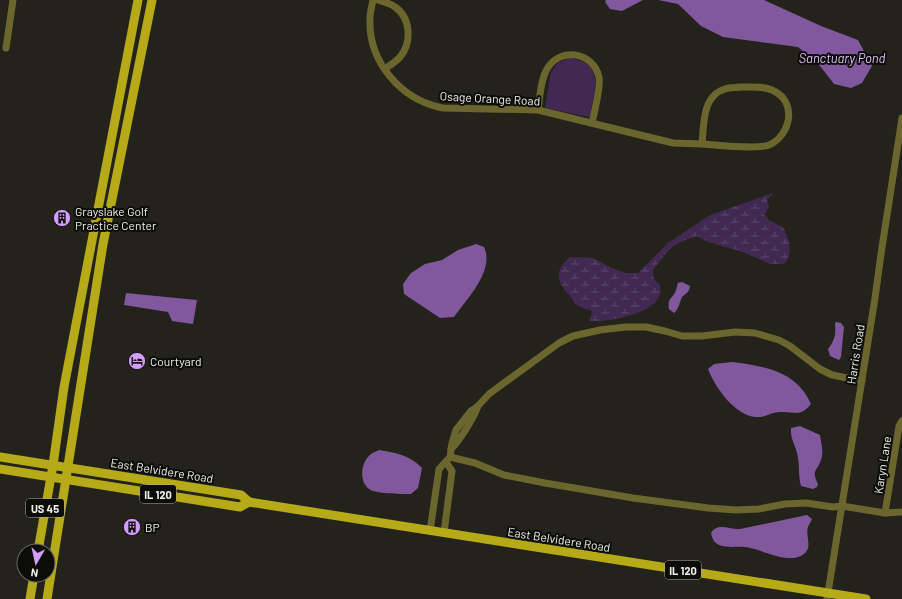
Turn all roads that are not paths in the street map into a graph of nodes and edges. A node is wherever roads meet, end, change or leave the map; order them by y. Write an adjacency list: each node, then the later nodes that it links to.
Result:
1 (13, 0): 6 (street)
2 (138, 0): 16 (main road, US 45)
3 (152, 0): 17 (main road, US 45)
4 (374, 0): 7 (street, Osage Orange Road)
5 (378, 0): 7 (street)
6 (6, 48)
7 (385, 69): 8 (street, Osage Orange Road)
8 (538, 110): 10 (street, Osage Orange Road); 10 (street)
9 (902, 118): 12 (street, Harris Road)
10 (592, 123): 11 (street, Osage Orange Road)
11 (702, 144): 11 (street, Osage Orange Road)
12 (862, 381): 15 (street); 22 (street, Harris Road)
13 (902, 421): 24 (street, Karyn Lane)
14 (0, 456): 16 (main road, East Belvidere Road)
15 (449, 456): 22 (street); 25 (street); 26 (street)
16 (52, 465): 17 (main road, East Belvidere Road); 19 (main road, US 45)
17 (68, 467): 20 (main road, US 45); 21 (main road, East Belvidere Road)
18 (0, 469): 19 (main road, IL 120)
19 (50, 477): 20 (main road, IL 120); 27 (main road, US 45)
20 (66, 479): 21 (main road, East Belvidere Road / IL 120); 31 (main road, US 45)
21 (248, 502): 25 (main road, East Belvidere Road / IL 120)
22 (842, 506): 24 (street); 29 (street, Harris Road)
23 (902, 512): 24 (street)
24 (885, 513)
25 (430, 531): 26 (main road, East Belvidere Road / IL 120)
26 (444, 533): 29 (main road, East Belvidere Road / IL 120)
27 (39, 543)
28 (33, 583): 30 (main road)
29 (827, 596): 32 (main road, East Belvidere Road / IL 120)
30 (30, 599)
31 (47, 599)
32 (866, 599)

